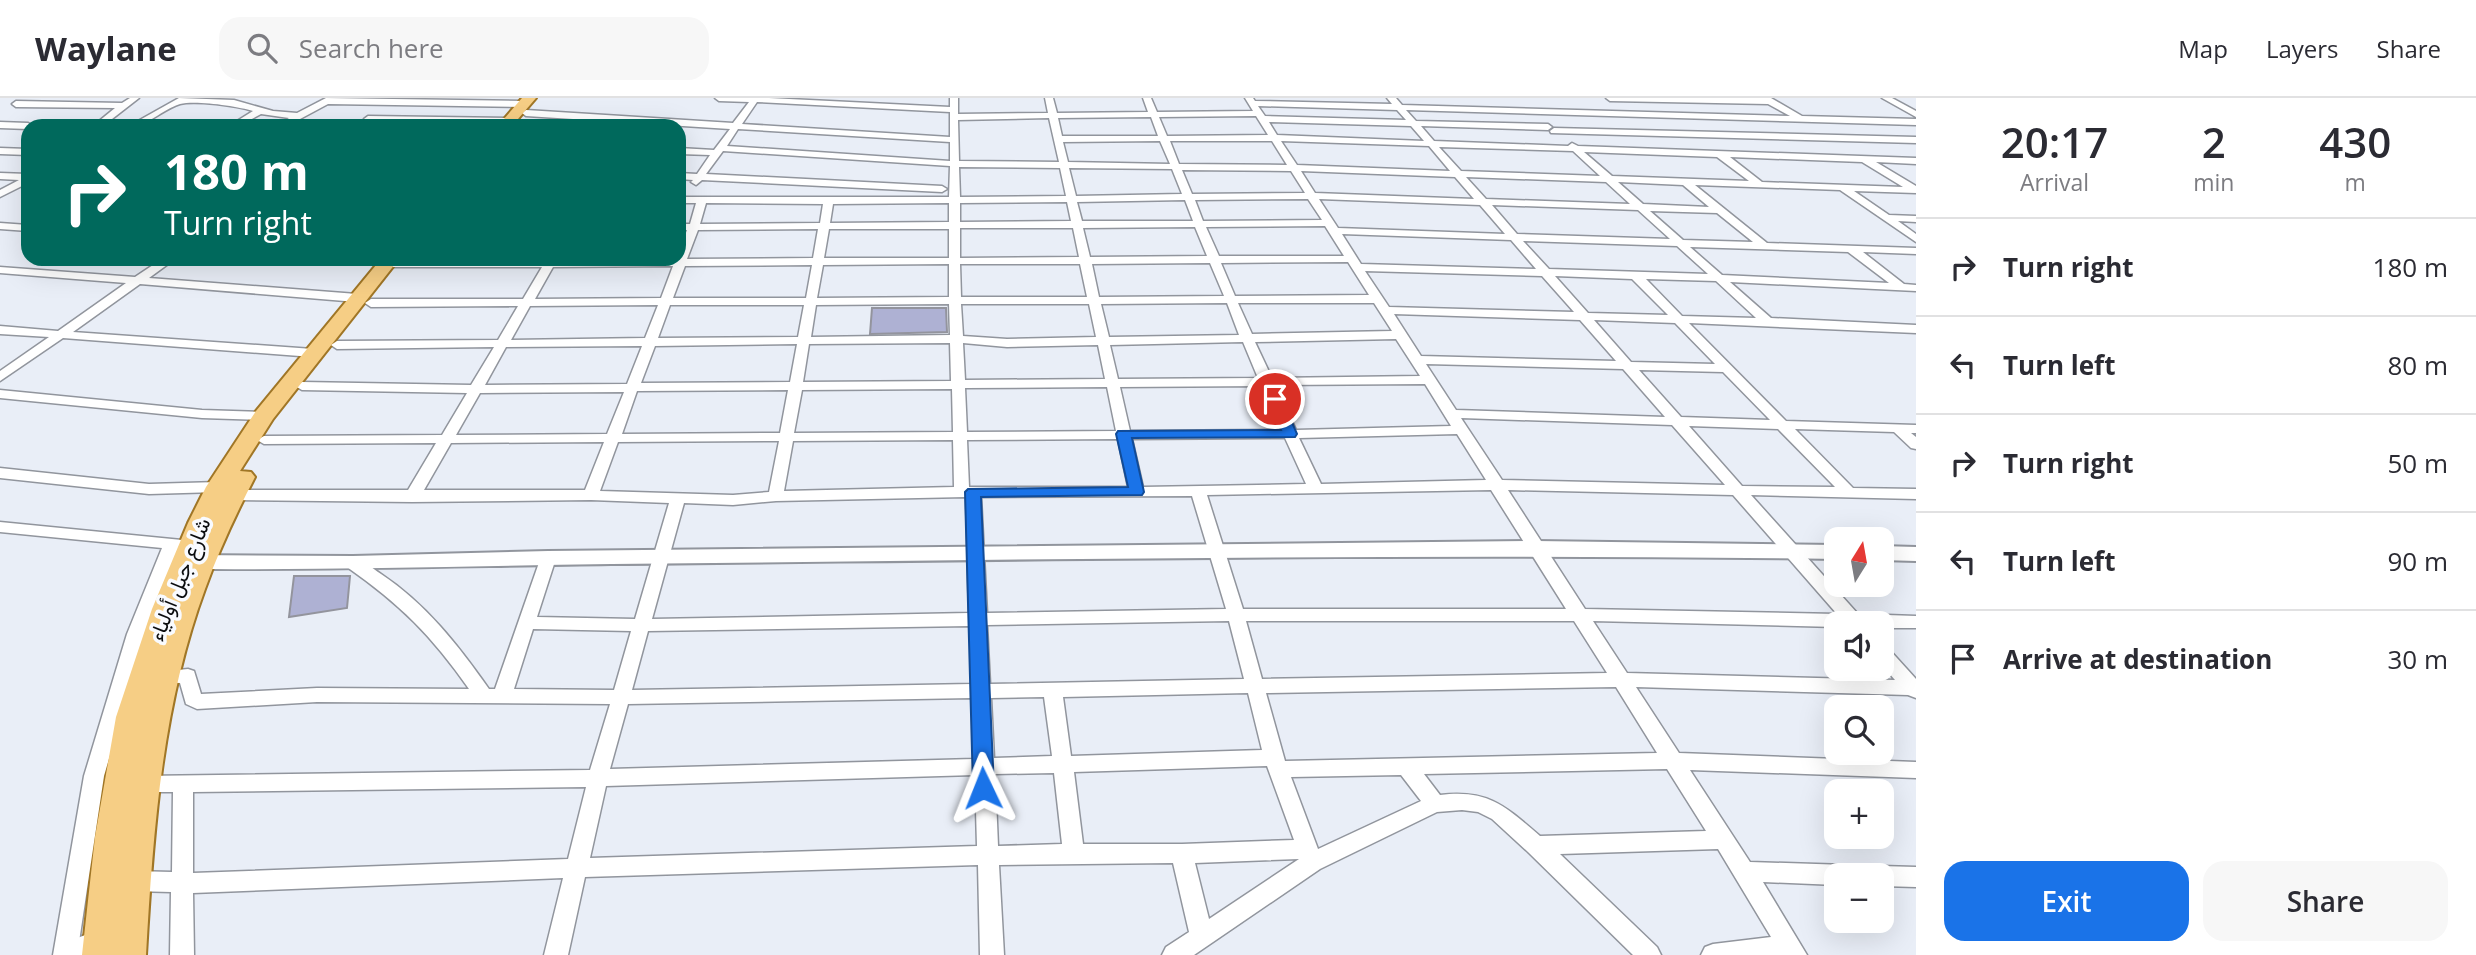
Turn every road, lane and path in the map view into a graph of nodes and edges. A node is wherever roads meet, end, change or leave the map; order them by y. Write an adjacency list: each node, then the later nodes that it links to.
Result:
1 (28, 98): 22 (street)
2 (135, 98): 22 (street)
3 (538, 98): 19 (main road)
4 (719, 98): 13 (street)
5 (1049, 98): 30 (street)
6 (1147, 98): 26 (street)
7 (1516, 98): 25 (street)
8 (1610, 98): 9 (street)
9 (1639, 98): 15 (street); 28 (street)
10 (1886, 98): 20 (street)
11 (182, 99): 14 (street); 34 (street)
12 (329, 99): 17 (street); 29 (street)
13 (755, 99): 23 (street); 45 (street)
14 (239, 100): 24 (street)
15 (1767, 100): 32 (street)
16 (1251, 101): 18 (street); 31 (street)
17 (390, 103): 19 (street); 37 (street)
18 (1395, 103): 25 (street); 42 (street)
19 (526, 105): 38 (main road); 39 (street)
20 (1899, 105): 21 (street); 27 (street)
21 (1916, 105)
22 (122, 106): 33 (street)
23 (954, 108): 30 (street); 54 (street)
24 (261, 110): 29 (street); 35 (street)
25 (1530, 111): 28 (street); 46 (street)
26 (1152, 114): 30 (street); 31 (street); 52 (street)
27 (1916, 114)
28 (1664, 115): 32 (street); 48 (street)
29 (300, 116): 36 (street)
30 (1052, 116): 51 (street)
31 (1262, 116): 42 (street); 50 (street)
32 (1800, 118): 41 (street); 49 (street)
33 (106, 119)
34 (146, 119)
35 (245, 119)
36 (294, 119)
37 (368, 119)
38 (514, 119)
39 (667, 119)
40 (686, 121): 45 (street)
41 (1916, 122)
42 (1413, 123): 46 (street); 55 (street)
43 (0, 125): 44 (street)
44 (21, 126)
45 (737, 126): 54 (street); 60 (street)
46 (1551, 129): 47 (street); 56 (street)
47 (1606, 131): 48 (street); 58 (street)
48 (1689, 133): 49 (street); 62 (street)
49 (1829, 136): 53 (street); 63 (street)
50 (1275, 138): 52 (street); 55 (street); 68 (street)
51 (1059, 139): 52 (street); 66 (street)
52 (1164, 139): 67 (street)
53 (1916, 139)
54 (954, 140): 65 (street)
55 (1431, 143): 56 (street); 69 (street)
56 (1574, 148): 58 (street); 74 (street)
57 (0, 150): 61 (street)
58 (1630, 150): 62 (street)
59 (686, 151): 60 (street)
60 (719, 151): 65 (street); 72 (street)
61 (21, 152)
62 (1719, 153): 63 (street); 78 (street)
63 (1864, 159): 64 (street); 82 (street)
64 (1916, 161)
65 (955, 164): 66 (street); 85 (street)
66 (1065, 166): 67 (street); 88 (street)
67 (1176, 166): 68 (street); 86 (street)
68 (1291, 168): 69 (street); 87 (street)
69 (1457, 173): 74 (street); 93 (street)
70 (0, 176): 73 (street)
71 (686, 176): 72 (street)
72 (699, 177): 77 (street); 83 (street)
73 (21, 178)
74 (1608, 179): 75 (street); 94 (street)
75 (1684, 181): 78 (street); 95 (street)
76 (21, 182): 80 (street)
77 (861, 184): 85 (street); 92 (street)
78 (1759, 184): 79 (street)
79 (1842, 187): 82 (street); 96 (street)
80 (10, 188): 81 (street); 84 (street)
81 (21, 189)
82 (1916, 190)
83 (686, 193)
84 (0, 194)
85 (954, 194): 88 (street); 92 (street); 104 (street)
86 (1188, 196): 87 (street); 88 (street); 98 (street)
87 (1309, 196): 93 (street); 105 (street)
88 (1072, 197): 101 (street)
89 (702, 200): 90 (street); 91 (street); 103 (street)
90 (829, 200): 92 (street); 100 (street)
91 (686, 201)
92 (854, 201)
93 (1484, 203): 94 (street); 107 (street)
94 (1643, 208): 95 (street); 109 (street)
95 (1719, 210): 110 (street)
96 (1888, 218): 97 (street); 108 (street)
97 (1916, 219)
98 (1202, 225): 101 (street); 105 (street); 114 (street)
99 (0, 226): 106 (street)
100 (825, 226): 103 (street); 104 (street); 117 (street)
101 (1077, 226): 104 (street); 116 (street)
102 (686, 227): 103 (street)
103 (694, 227): 111 (street)
104 (955, 227): 115 (street)
105 (1331, 227): 107 (street); 120 (street)
106 (21, 228)
107 (1511, 237): 109 (street); 126 (street)
108 (1916, 239)
109 (1681, 243): 110 (street); 128 (street)
110 (1764, 246): 112 (street)
111 (686, 248)
112 (1850, 248): 113 (street); 130 (street)
113 (1916, 251)
114 (1214, 258): 116 (street); 120 (street); 132 (street)
115 (955, 260): 116 (street); 117 (street); 134 (street)
116 (1084, 260): 133 (street)
117 (817, 261): 119 (street); 136 (street)
118 (21, 263): 125 (street)
119 (686, 263)
120 (1353, 263): 126 (street); 139 (street)
121 (159, 266): 129 (street)
122 (392, 266): 135 (main road, شارع جبل أولياء)
123 (548, 266): 137 (street)
124 (679, 266): 138 (street)
125 (3, 272): 129 (street)
126 (1545, 274): 127 (street); 140 (street)
127 (1636, 276): 128 (street); 141 (street)
128 (1720, 278): 130 (street); 142 (street)
129 (135, 282): 135 (street); 145 (street)
130 (1901, 287): 131 (street)
131 (1916, 290)
132 (1231, 298): 133 (street); 139 (street); 147 (street)
133 (1093, 299): 134 (street); 149 (street)
134 (955, 300): 136 (street); 148 (street)
135 (364, 301): 137 (street); 153 (main road, شارع جبل أولياء)
136 (811, 302): 138 (street); 150 (street)
137 (526, 304): 138 (street); 152 (street)
138 (664, 304): 151 (street)
139 (1380, 304): 140 (street); 146 (street)
140 (1585, 317): 141 (street); 155 (street)
141 (1679, 319): 142 (street); 156 (street)
142 (1768, 322): 143 (street)
143 (1916, 329)
144 (0, 330): 145 (street)
145 (61, 335): 153 (street); 157 (street)
146 (1400, 335): 147 (street); 154 (street)
147 (1247, 338): 149 (street); 159 (street)
148 (956, 339): 149 (street); 150 (street); 161 (street)
149 (1102, 340): 160 (street)
150 (804, 341): 151 (street); 163 (street)
151 (647, 343): 152 (street); 164 (street)
152 (503, 344): 153 (street); 165 (street)
153 (325, 349): 162 (main road, شارع جبل أولياء); 170 (main road, شارع جبل أولياء)
154 (1416, 360): 155 (street); 158 (street)
155 (1628, 364): 156 (street); 168 (street)
156 (1727, 368): 169 (street)
157 (0, 377)
158 (1430, 380): 159 (street); 167 (street)
159 (1268, 382): 160 (street); 175 (street)
160 (1111, 383): 161 (street); 174 (street)
161 (958, 384): 163 (street); 176 (street)
162 (302, 386): 165 (street); 170 (main road, شارع جبل أولياء)
163 (797, 386): 164 (street); 177 (street)
164 (631, 387): 165 (street); 178 (street)
165 (476, 388): 179 (street)
166 (0, 394): 170 (street)
167 (1452, 414): 168 (street); 173 (street)
168 (1677, 420): 169 (street); 186 (street)
169 (1781, 423): 171 (street); 189 (street)
170 (264, 428): 179 (street); 185 (main road, شارع جبل أولياء)
171 (1898, 429): 172 (street); 180 (street)
172 (1916, 429)
173 (1462, 430): 175 (street); 182 (street)
174 (1124, 434): 175 (street); 176 (street); 188 (street)
175 (1290, 434): 183 (street)
176 (960, 436): 177 (street); 187 (street)
177 (787, 437): 178 (street); 193 (street)
178 (611, 439): 179 (street); 191 (street)
179 (447, 440): 192 (street)
180 (1916, 445)
181 (0, 472): 185 (street)
182 (1496, 485): 183 (street); 186 (street); 196 (street)
183 (1315, 488): 184 (street)
184 (1198, 490): 188 (street); 198 (street)
185 (225, 491): 192 (street); 200 (main road, شارع جبل أولياء)
186 (1739, 491): 189 (street); 197 (street)
187 (967, 492): 188 (street); 193 (street); 201 (street)
188 (1136, 492)
189 (1849, 493): 190 (street)
190 (1916, 494)
191 (590, 495): 192 (street); 194 (street)
192 (412, 496)
193 (776, 496): 194 (street)
194 (677, 500): 204 (street)
195 (0, 527): 200 (street)
196 (1536, 548): 197 (street); 198 (street); 209 (street)
197 (1792, 550): 199 (street); 207 (street)
198 (1217, 551): 201 (street); 208 (street)
199 (1824, 551)
200 (188, 553): 206 (street); 217 (main road, شارع جبل أولياء); 249 (main road, شارع جبل أولياء); 251 (street)
201 (976, 553): 204 (street); 211 (street)
202 (1894, 553): 203 (street)
203 (1916, 554)
204 (661, 557): 205 (street); 215 (street)
205 (548, 558): 206 (street); 214 (street)
206 (353, 563): 223 (street)
207 (1844, 611)
208 (1236, 615): 209 (street); 211 (street); 219 (street)
209 (1580, 615): 210 (street); 218 (street)
210 (1824, 620)
211 (979, 621): 215 (street); 221 (street)
212 (1894, 622): 213 (street)
213 (1916, 622)
214 (528, 623): 215 (street); 223 (street)
215 (643, 625): 224 (street)
216 (1894, 666): 220 (street)
217 (164, 677): 223 (street); 232 (main road, شارع جبل أولياء)
218 (1621, 680): 219 (street); 220 (street); 225 (street)
219 (1255, 687): 222 (street); 227 (street)
220 (1915, 689)
221 (981, 691): 222 (street); 224 (street); 228 (street)
222 (1053, 691): 226 (street)
223 (494, 697): 224 (street)
224 (621, 697): 231 (street)
225 (1672, 761): 229 (street); 230 (street); 235 (street)
226 (1061, 764): 227 (street); 228 (street); 237 (street)
227 (1276, 764): 229 (street); 239 (street)
228 (982, 765): 231 (street); 240 (street)
229 (1407, 768): 234 (street)
230 (1916, 770)
231 (598, 778): 233 (street); 241 (street)
232 (143, 784): 233 (street); 246 (main road, شارع جبل أولياء)
233 (183, 785): 247 (street)
234 (1435, 804): 236 (street); 239 (street)
235 (1723, 840): 236 (street); 242 (street)
236 (1536, 845): 257 (street)
237 (1074, 853): 238 (street); 240 (street)
238 (1182, 854): 239 (street); 248 (street)
239 (1310, 855): 248 (street)
240 (986, 856): 241 (street); 255 (street)
241 (577, 868): 247 (street); 254 (street)
242 (1744, 872): 243 (street); 250 (street)
243 (1824, 874)
244 (1894, 876): 245 (street)
245 (1916, 877)
246 (133, 881): 247 (street); 252 (main road, شارع جبل أولياء)
247 (182, 883): 253 (street)
248 (1202, 938): 256 (street)
249 (100, 949): 251 (street)
250 (1792, 951): 258 (street)
251 (67, 955)
252 (128, 955)
253 (182, 955)
254 (555, 955)
255 (992, 955)
256 (1174, 955)
257 (1649, 955)
258 (1713, 955)

